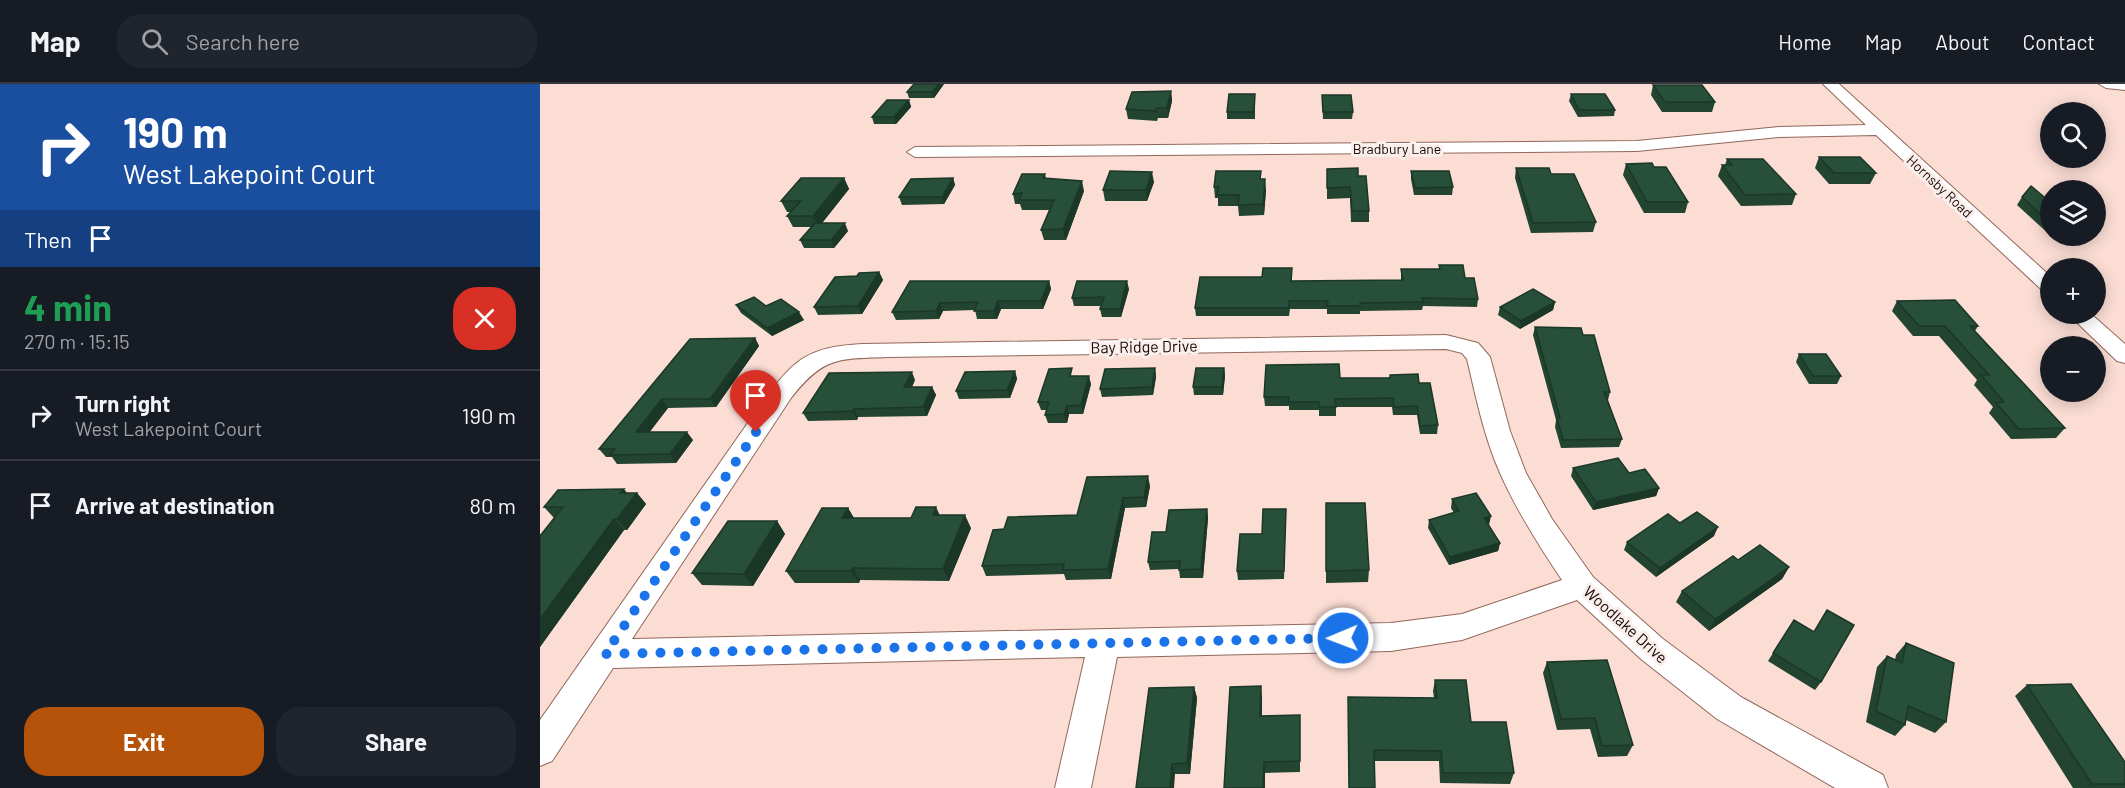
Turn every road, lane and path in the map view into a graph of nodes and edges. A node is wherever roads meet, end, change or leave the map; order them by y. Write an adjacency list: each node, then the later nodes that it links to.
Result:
1 (1830, 84): 4 (street, Hornsby Road)
2 (2106, 84): 3 (street)
3 (2125, 86)
4 (1879, 130): 5 (street, Bradbury Lane); 6 (street, Hornsby Road)
5 (915, 152)
6 (2040, 278)
7 (2090, 324): 9 (street)
8 (1464, 345): 10 (street, Woodlake Drive); 12 (street, Bay Ridge Drive)
9 (2125, 356)
10 (1582, 586): 11 (street); 15 (street, Woodlake Drive)
11 (1104, 644): 12 (street); 14 (street)
12 (605, 654): 13 (street)
13 (540, 749)
14 (1073, 788)
15 (1870, 788)

